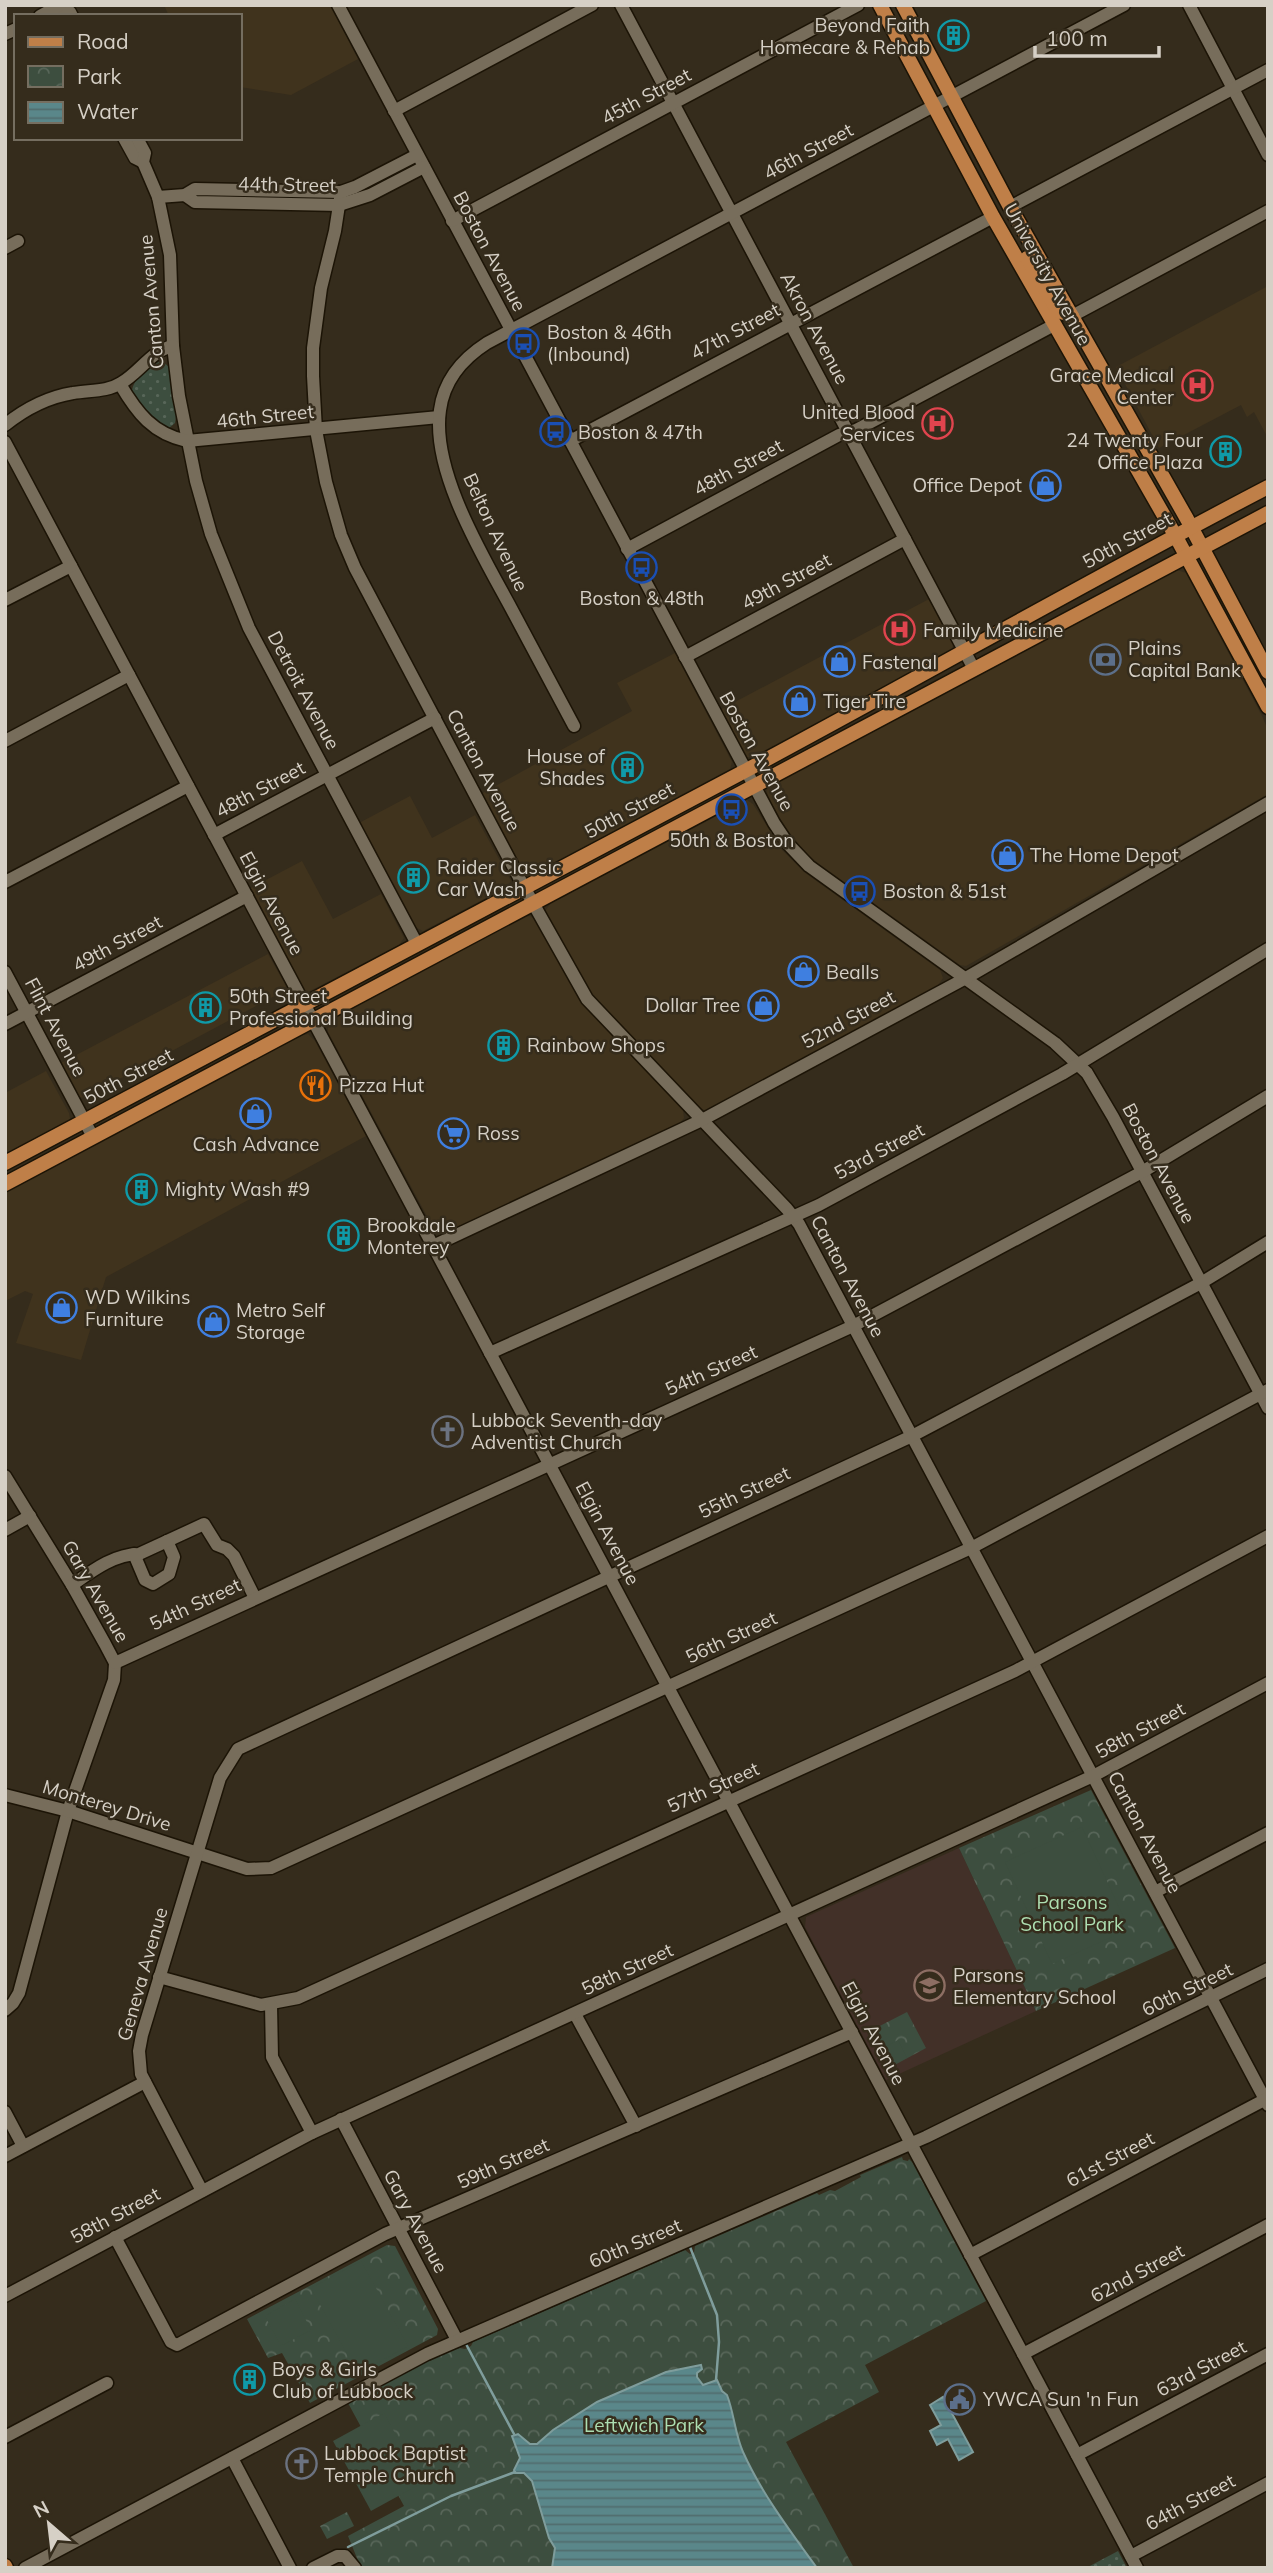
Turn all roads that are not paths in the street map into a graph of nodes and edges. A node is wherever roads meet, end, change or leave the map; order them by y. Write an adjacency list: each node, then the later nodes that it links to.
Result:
1 (338, 5): 14 (street, Boston Avenue)
2 (592, 5): 14 (street)
3 (621, 5): 12 (street, Akron Avenue)
4 (858, 5): 12 (street, 45th Street)
5 (880, 5): 13 (main road, University Avenue)
6 (903, 5): 11 (main road, University Avenue)
7 (1124, 5): 11 (street, 46th Street)
8 (1188, 5): 10 (street)
9 (1268, 70): 10 (street)
10 (1233, 89): 18 (street); 25 (street)
11 (952, 97): 13 (street, 46th Street); 25 (main road, University Avenue)
12 (673, 103): 27 (street, Akron Avenue); 29 (street, 45th Street)
13 (934, 107): 27 (street, 46th Street); 28 (main road, University Avenue)
14 (394, 111): 17 (street, Boston Avenue)
15 (125, 140): 19 (street, Canton Avenue)
16 (138, 140): 19 (street, Canton Avenue)
17 (417, 155): 20 (street, Boston Avenue); 21 (street, 44th Street)
18 (1268, 155)
19 (144, 162): 23 (street, Canton Avenue)
20 (424, 167): 24 (street, 44th Street); 29 (street, Boston Avenue)
21 (341, 191): 22 (street, 44th Street); 24 (street)
22 (184, 195): 23 (street, 44th Street); 24 (street, 44th Street)
23 (158, 197): 36 (street, Canton Avenue)
24 (339, 205): 42 (street)
25 (1010, 207): 32 (main road, University Avenue)
26 (1268, 211): 32 (street)
27 (732, 214): 33 (street, Akron Avenue); 35 (street, 46th Street)
28 (993, 217): 32 (main road); 33 (street, 47th Street); 34 (main road, University Avenue)
29 (452, 221): 35 (street, Boston Avenue)
30 (18, 241): 31 (street)
31 (5, 248)
32 (1072, 316): 38 (main road, University Avenue)
33 (790, 324): 43 (street, Akron Avenue); 46 (street, 47th Street)
34 (1054, 325): 39 (main road, University Avenue); 43 (street, 48th Street)
35 (511, 331): 40 (street, Belton Avenue); 46 (street, Boston Avenue)
36 (173, 346): 37 (street); 44 (street, Canton Avenue)
37 (120, 384): 41 (street); 44 (street, 46th Street)
38 (1120, 398): 39 (main road); 50 (main road, University Avenue)
39 (1103, 408): 51 (main road, University Avenue)
40 (439, 417): 42 (street, 46th Street); 65 (street, Belton Avenue)
41 (5, 425)
42 (316, 430): 44 (street, 46th Street); 64 (street, Canton Avenue)
43 (848, 432): 52 (street, Akron Avenue); 54 (street, 48th Street)
44 (187, 441): 68 (street, Detroit Avenue)
45 (5, 442): 47 (street, Elgin Avenue)
46 (570, 442): 54 (street, Boston Avenue)
47 (9, 457): 56 (street, Elgin Avenue)
48 (1268, 487): 50 (main road, 50th Street)
49 (1268, 513): 53 (main road, 50th Street)
50 (1191, 527): 51 (main road, 50th Street); 53 (main road, University Avenue)
51 (1175, 535): 55 (main road, University Avenue); 58 (main road, 50th Street)
52 (905, 540): 58 (street, Akron Avenue); 59 (street, 49th Street)
53 (1203, 548): 55 (main road, 50th Street); 61 (main road, University Avenue)
54 (627, 549): 59 (street, Boston Avenue)
55 (1186, 556): 60 (main road, 50th Street); 63 (main road, University Avenue)
56 (71, 566): 57 (street); 62 (street, Elgin Avenue)
57 (5, 600)
58 (965, 652): 60 (street, Akron Avenue); 67 (main road, 50th Street)
59 (685, 657): 67 (street, Boston Avenue)
60 (974, 669): 70 (main road, 50th Street)
61 (1268, 672)
62 (129, 676): 66 (street); 69 (street, Elgin Avenue)
63 (1268, 707)
64 (435, 719): 68 (street, 48th Street); 74 (street, Canton Avenue)
65 (574, 726)
66 (5, 741)
67 (745, 771): 70 (street, Boston Avenue); 74 (main road, 50th Street)
68 (328, 775): 72 (street, 48th Street); 77 (street, Detroit Avenue)
69 (188, 786): 72 (street, Elgin Avenue); 73 (street, 48th Street)
70 (754, 787): 76 (main road, 50th Street); 80 (street, Boston Avenue)
71 (1268, 803): 80 (street, 52nd Street)
72 (215, 835): 75 (street, Elgin Avenue)
73 (5, 882)
74 (524, 887): 76 (street, Canton Avenue); 77 (main road, 50th Street)
75 (247, 896): 81 (street, Elgin Avenue); 82 (street, 49th Street)
76 (533, 903): 83 (main road, 50th Street); 87 (street, Canton Avenue)
77 (417, 944): 81 (main road, 50th Street)
78 (1268, 949): 85 (street, 53rd Street)
79 (5, 972): 82 (street, Flint Avenue)
80 (967, 978): 85 (street, Boston Avenue); 87 (street, 52nd Street)
81 (304, 1004): 83 (street, Elgin Avenue); 88 (main road, 50th Street)
82 (27, 1013): 84 (street, 49th Street); 88 (street, Flint Avenue)
83 (312, 1020): 89 (main road, 50th Street); 95 (street, Elgin Avenue)
84 (5, 1024)
85 (1079, 1064): 91 (street, Boston Avenue); 93 (street, 53rd Street)
86 (1268, 1096): 91 (street, 54th Street)
87 (702, 1119): 93 (street, Canton Avenue); 95 (street, 52nd Street)
88 (85, 1121): 89 (street, Flint Avenue); 90 (main road, 50th Street)
89 (93, 1137): 92 (main road, 50th Street)
90 (5, 1163)
91 (1142, 1172): 96 (street, Boston Avenue); 97 (street, 54th Street)
92 (5, 1184)
93 (794, 1217): 97 (street, Canton Avenue); 98 (street, 53rd Street)
94 (1268, 1242): 96 (street, 55th Street)
95 (433, 1246): 98 (street, Elgin Avenue)
96 (1201, 1283): 99 (street, Boston Avenue); 101 (street, 55th Street)
97 (853, 1326): 101 (street, Canton Avenue); 102 (street, 54th Street)
98 (491, 1353): 102 (street, Elgin Avenue)
99 (1264, 1392): 100 (street, Boston Avenue); 108 (street, 56th Street)
100 (1268, 1408)
101 (912, 1436): 108 (street, Canton Avenue); 110 (street, 55th Street)
102 (550, 1464): 110 (street, Elgin Avenue); 112 (street, 54th Street)
103 (5, 1476): 104 (street, Gary Avenue)
104 (30, 1516): 105 (street); 111 (street, Gary Avenue)
105 (5, 1530)
106 (1268, 1536): 113 (street, 57th Street)
107 (167, 1541): 109 (street); 109 (street); 112 (street)
108 (971, 1548): 113 (street, Canton Avenue); 116 (street, 56th Street)
109 (134, 1554): 111 (street)
110 (609, 1576): 116 (street, Elgin Avenue); 117 (street, 55th Street)
111 (72, 1585): 114 (street, Gary Avenue)
112 (255, 1598): 114 (street, 54th Street)
113 (1032, 1662): 118 (street, Canton Avenue); 120 (street, 57th Street)
114 (115, 1663): 121 (street, Gary Avenue)
115 (1268, 1683): 118 (street, 58th Street)
116 (668, 1687): 120 (street, Elgin Avenue); 123 (street, 56th Street)
117 (229, 1760): 123 (street, Geneva Avenue)
118 (1093, 1776): 124 (street, Canton Avenue); 125 (street, 58th Street)
119 (5, 1795): 121 (street, Monterey Drive)
120 (729, 1801): 125 (street, Elgin Avenue); 129 (street, 57th Street)
121 (68, 1811): 123 (street, Monterey Drive); 130 (street)
122 (1268, 1833): 124 (street)
123 (197, 1853): 127 (street, Geneva Avenue)
124 (1155, 1892): 128 (street, Canton Avenue)
125 (790, 1916): 131 (street, 58th Street); 132 (street, Elgin Avenue)
126 (1268, 1969): 128 (street, 60th Street)
127 (159, 1977): 129 (street, 57th Street); 133 (street, Geneva Avenue)
128 (1212, 1998): 134 (street, Canton Avenue); 139 (street, 60th Street)
129 (271, 2005): 138 (street)
130 (5, 2010)
131 (575, 2014): 136 (street, 58th Street); 137 (street)
132 (852, 2032): 137 (street, 59th Street); 139 (street, Elgin Avenue)
133 (145, 2082): 140 (street); 142 (street, Geneva Avenue)
134 (1267, 2100): 146 (street, 61st Street)
135 (5, 2112): 140 (street)
136 (341, 2119): 138 (street, 58th Street); 144 (street, Gary Avenue)
137 (636, 2126): 144 (street, 59th Street)
138 (312, 2133): 142 (street, 58th Street)
139 (911, 2144): 146 (street, Elgin Avenue); 148 (street, 60th Street)
140 (23, 2146): 141 (street)
141 (5, 2155)
142 (201, 2191): 145 (street, 58th Street)
143 (1268, 2225): 149 (street, 62nd Street)
144 (399, 2229): 145 (street, 59th Street); 148 (street, Gary Avenue)
145 (115, 2237): 147 (street, 58th Street)
146 (970, 2255): 149 (street, Elgin Avenue)
147 (5, 2296)
148 (457, 2340): 154 (street, 60th Street)
149 (1023, 2354): 153 (street, Elgin Avenue)
150 (1268, 2354): 153 (street, 63rd Street)
151 (107, 2383): 152 (street)
152 (5, 2437)
153 (1077, 2455): 156 (street, Elgin Avenue)
154 (232, 2458): 157 (street, 60th Street); 158 (street)
155 (1268, 2483): 156 (street, 64th Street)
156 (1131, 2556): 161 (street, Elgin Avenue)
157 (25, 2568)
158 (290, 2568)
159 (313, 2568): 160 (street)
160 (355, 2568)
161 (1137, 2568)

